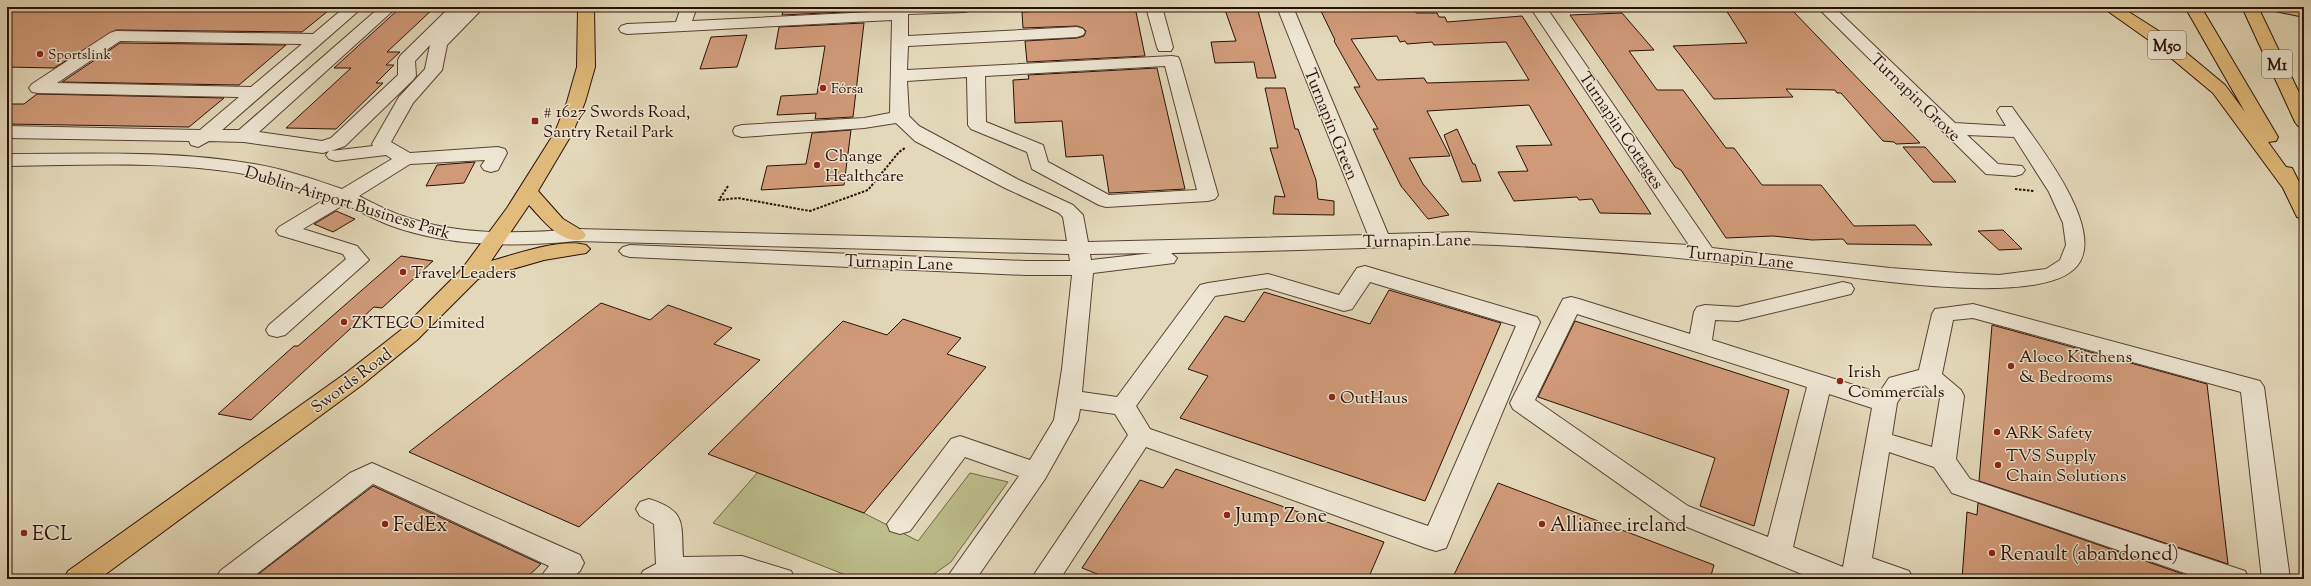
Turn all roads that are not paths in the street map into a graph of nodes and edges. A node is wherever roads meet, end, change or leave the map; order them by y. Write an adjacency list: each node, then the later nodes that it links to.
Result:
1 (355, 7): 21 (street)
2 (389, 7): 34 (street)
3 (460, 7): 34 (street)
4 (476, 7): 36 (street)
5 (586, 7): 46 (main road, Swords Road)
6 (689, 7): 18 (street)
7 (965, 7): 16 (street)
8 (1154, 7): 23 (street)
9 (1285, 7): 50 (street, Turnapin Green)
10 (1538, 7): 52 (street, Turnapin Cottages)
11 (1825, 7): 30 (street, Turnapin Grove)
12 (2110, 7): 45 (main road, M50)
13 (2193, 7): 45 (main road)
14 (2250, 7): 29 (main road, M1)
15 (2276, 7): 17 (main road)
16 (900, 11): 18 (street); 22 (street)
17 (2304, 12)
18 (682, 26): 19 (street)
19 (627, 29)
20 (1076, 32): 22 (street)
21 (318, 39): 26 (street); 26 (street)
22 (899, 41): 25 (street)
23 (1165, 48)
24 (976, 72): 25 (street); 41 (street); 41 (street)
25 (898, 76): 28 (street)
26 (255, 92): 35 (street)
27 (2006, 111): 33 (street, Turnapin Lane)
28 (900, 117): 31 (street); 44 (street)
29 (2304, 122)
30 (1948, 128): 33 (street); 43 (street, Turnapin Grove)
31 (742, 131)
32 (7, 132): 35 (street)
33 (2020, 132): 52 (street, Turnapin Lane)
34 (244, 136): 35 (street)
35 (203, 137): 40 (street)
36 (387, 147): 37 (street); 38 (street)
37 (336, 155)
38 (406, 159): 42 (street); 47 (street)
39 (7, 160): 40 (street, Dublin Airport Business Park)
40 (174, 161): 47 (street, Dublin Airport Business Park)
41 (1039, 165): 44 (street)
42 (491, 166)
43 (2015, 170)
44 (1012, 184): 53 (street)
45 (2291, 186): 48 (main road, M50)
46 (528, 192): 49 (main road, Swords Road); 51 (main road)
47 (342, 196): 49 (street, Dublin Airport Business Park); 56 (street)
48 (2304, 213)
49 (497, 238): 51 (street, Turnapin Lane); 54 (main road, Swords Road)
50 (1380, 240): 52 (street, Turnapin Lane); 53 (street, Turnapin Lane)
51 (578, 242): 53 (street, Turnapin Lane); 54 (main road)
52 (1704, 253)
53 (1080, 258): 60 (street)
54 (470, 274): 73 (main road, Swords Road)
55 (1843, 289): 57 (street)
56 (277, 330)
57 (1700, 344): 59 (street); 69 (street)
58 (1930, 376): 61 (street); 65 (street); 80 (street)
59 (1820, 382): 61 (street); 69 (street)
60 (1070, 399): 62 (street); 66 (street)
61 (1885, 402): 64 (street)
62 (1123, 406): 63 (street); 63 (street)
63 (1141, 435): 77 (street)
64 (1879, 440): 65 (street); 72 (street)
65 (1943, 460): 79 (street)
66 (1036, 472): 68 (street); 76 (street)
67 (649, 510): 71 (street)
68 (900, 524)
69 (1778, 553): 72 (street)
70 (561, 571): 74 (street)
71 (662, 574): 75 (street)
72 (1852, 574): 78 (street)
73 (78, 579)
74 (230, 579)
75 (781, 579)
76 (960, 579)
77 (1045, 579)
78 (1899, 579)
79 (2235, 579)
80 (2276, 579)

